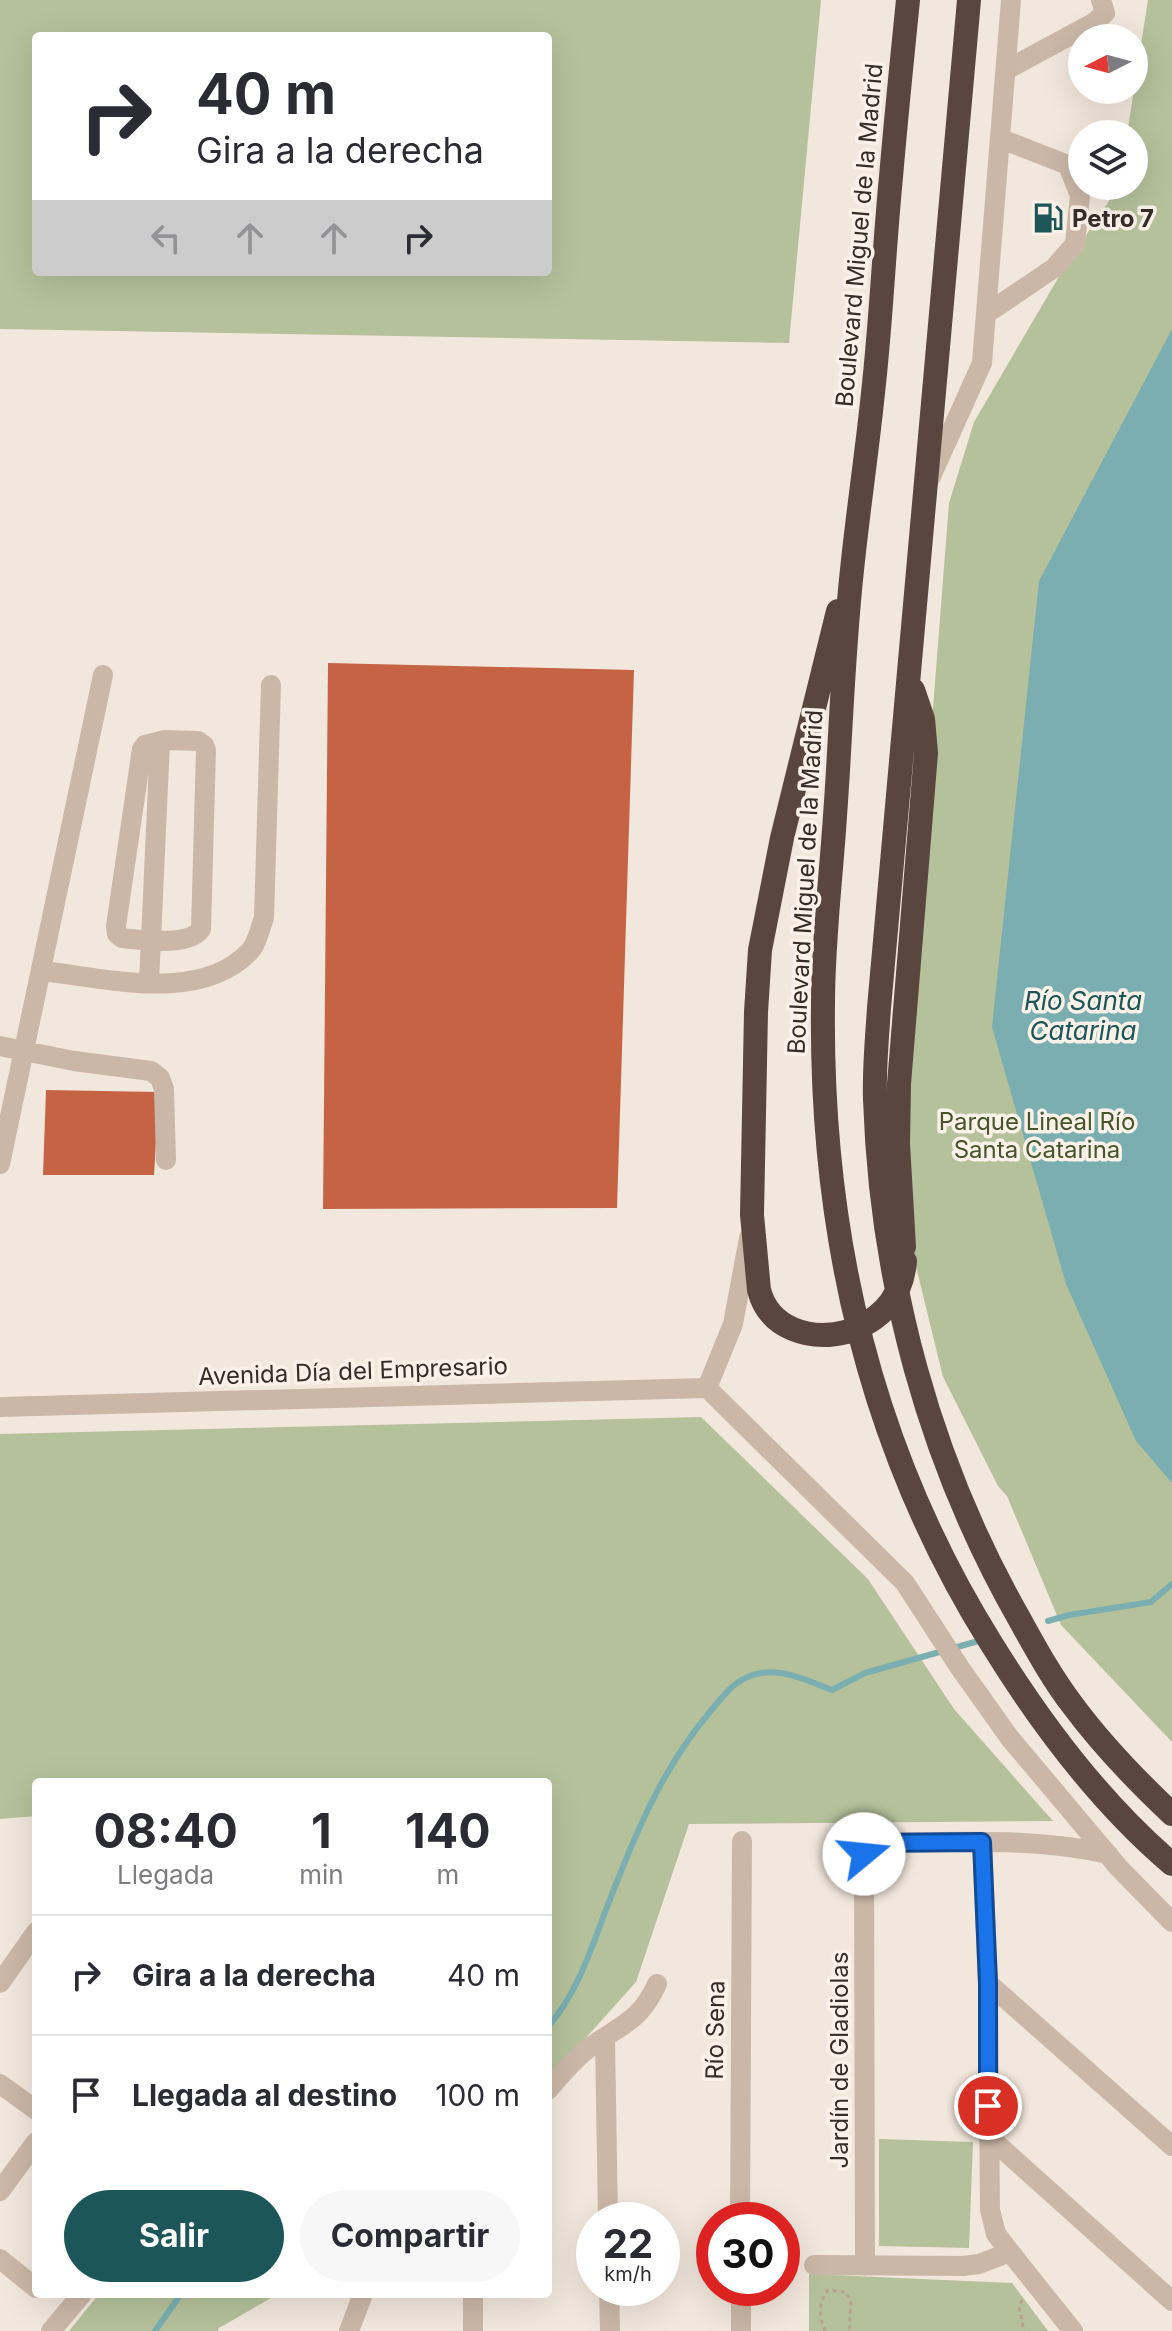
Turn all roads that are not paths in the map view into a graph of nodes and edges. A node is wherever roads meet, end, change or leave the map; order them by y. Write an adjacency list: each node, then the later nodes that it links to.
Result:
1 (908, 0): 9 (highway, Boulevard Miguel de la Madrid)
2 (969, 0): 8 (highway)
3 (1011, 0): 5 (street)
4 (1101, 0): 5 (street)
5 (1006, 70): 6 (street)
6 (1001, 139): 7 (street); 7 (street)
7 (986, 314): 8 (street)
8 (926, 489): 11 (highway)
9 (851, 574): 21 (highway); 28 (highway, Boulevard Miguel de la Madrid)
10 (103, 675): 15 (street)
11 (910, 682): 21 (highway, bridge); 24 (highway)
12 (271, 685): 16 (street)
13 (160, 742): 14 (street); 14 (street); 14 (street)
14 (152, 939): 16 (street)
15 (42, 971): 16 (street); 18 (street)
16 (149, 983)
17 (0, 1046): 18 (street)
18 (25, 1052): 19 (street); 20 (street)
19 (166, 1160)
20 (0, 1164)
21 (752, 1215): 22 (street)
22 (707, 1388): 23 (street, Avenida Día del Empresario); 27 (street)
23 (0, 1407)
24 (1172, 1814)
25 (742, 1841): 44 (street, Río Sena)
26 (982, 1842): 27 (street); 33 (street); 48 (street, Jardín de Gladiolas)
27 (1099, 1852): 29 (street); 30 (street)
28 (1172, 1864)
29 (1172, 1922)
30 (1172, 1930)
31 (32, 1938): 32 (street)
32 (0, 1983)
33 (988, 1983): 39 (street); 40 (street)
34 (657, 1984): 35 (street)
35 (598, 2042): 37 (street); 43 (street)
36 (0, 2084): 38 (street)
37 (552, 2086)
38 (32, 2107)
39 (988, 2136): 45 (street); 54 (street)
40 (1172, 2146)
41 (32, 2147): 42 (street)
42 (0, 2191)
43 (607, 2202)
44 (740, 2202)
45 (1002, 2255): 48 (street); 63 (street)
46 (0, 2259): 49 (street)
47 (814, 2265): 48 (street)
48 (865, 2266)
49 (32, 2285)
50 (48, 2298): 57 (street)
51 (78, 2298): 57 (street)
52 (361, 2298): 59 (street)
53 (473, 2298): 60 (street)
54 (1172, 2301)
55 (609, 2306): 61 (street)
56 (741, 2306): 62 (street)
57 (64, 2311): 58 (street)
58 (51, 2331)
59 (349, 2331)
60 (473, 2331)
61 (610, 2331)
62 (741, 2331)
63 (1073, 2331)

